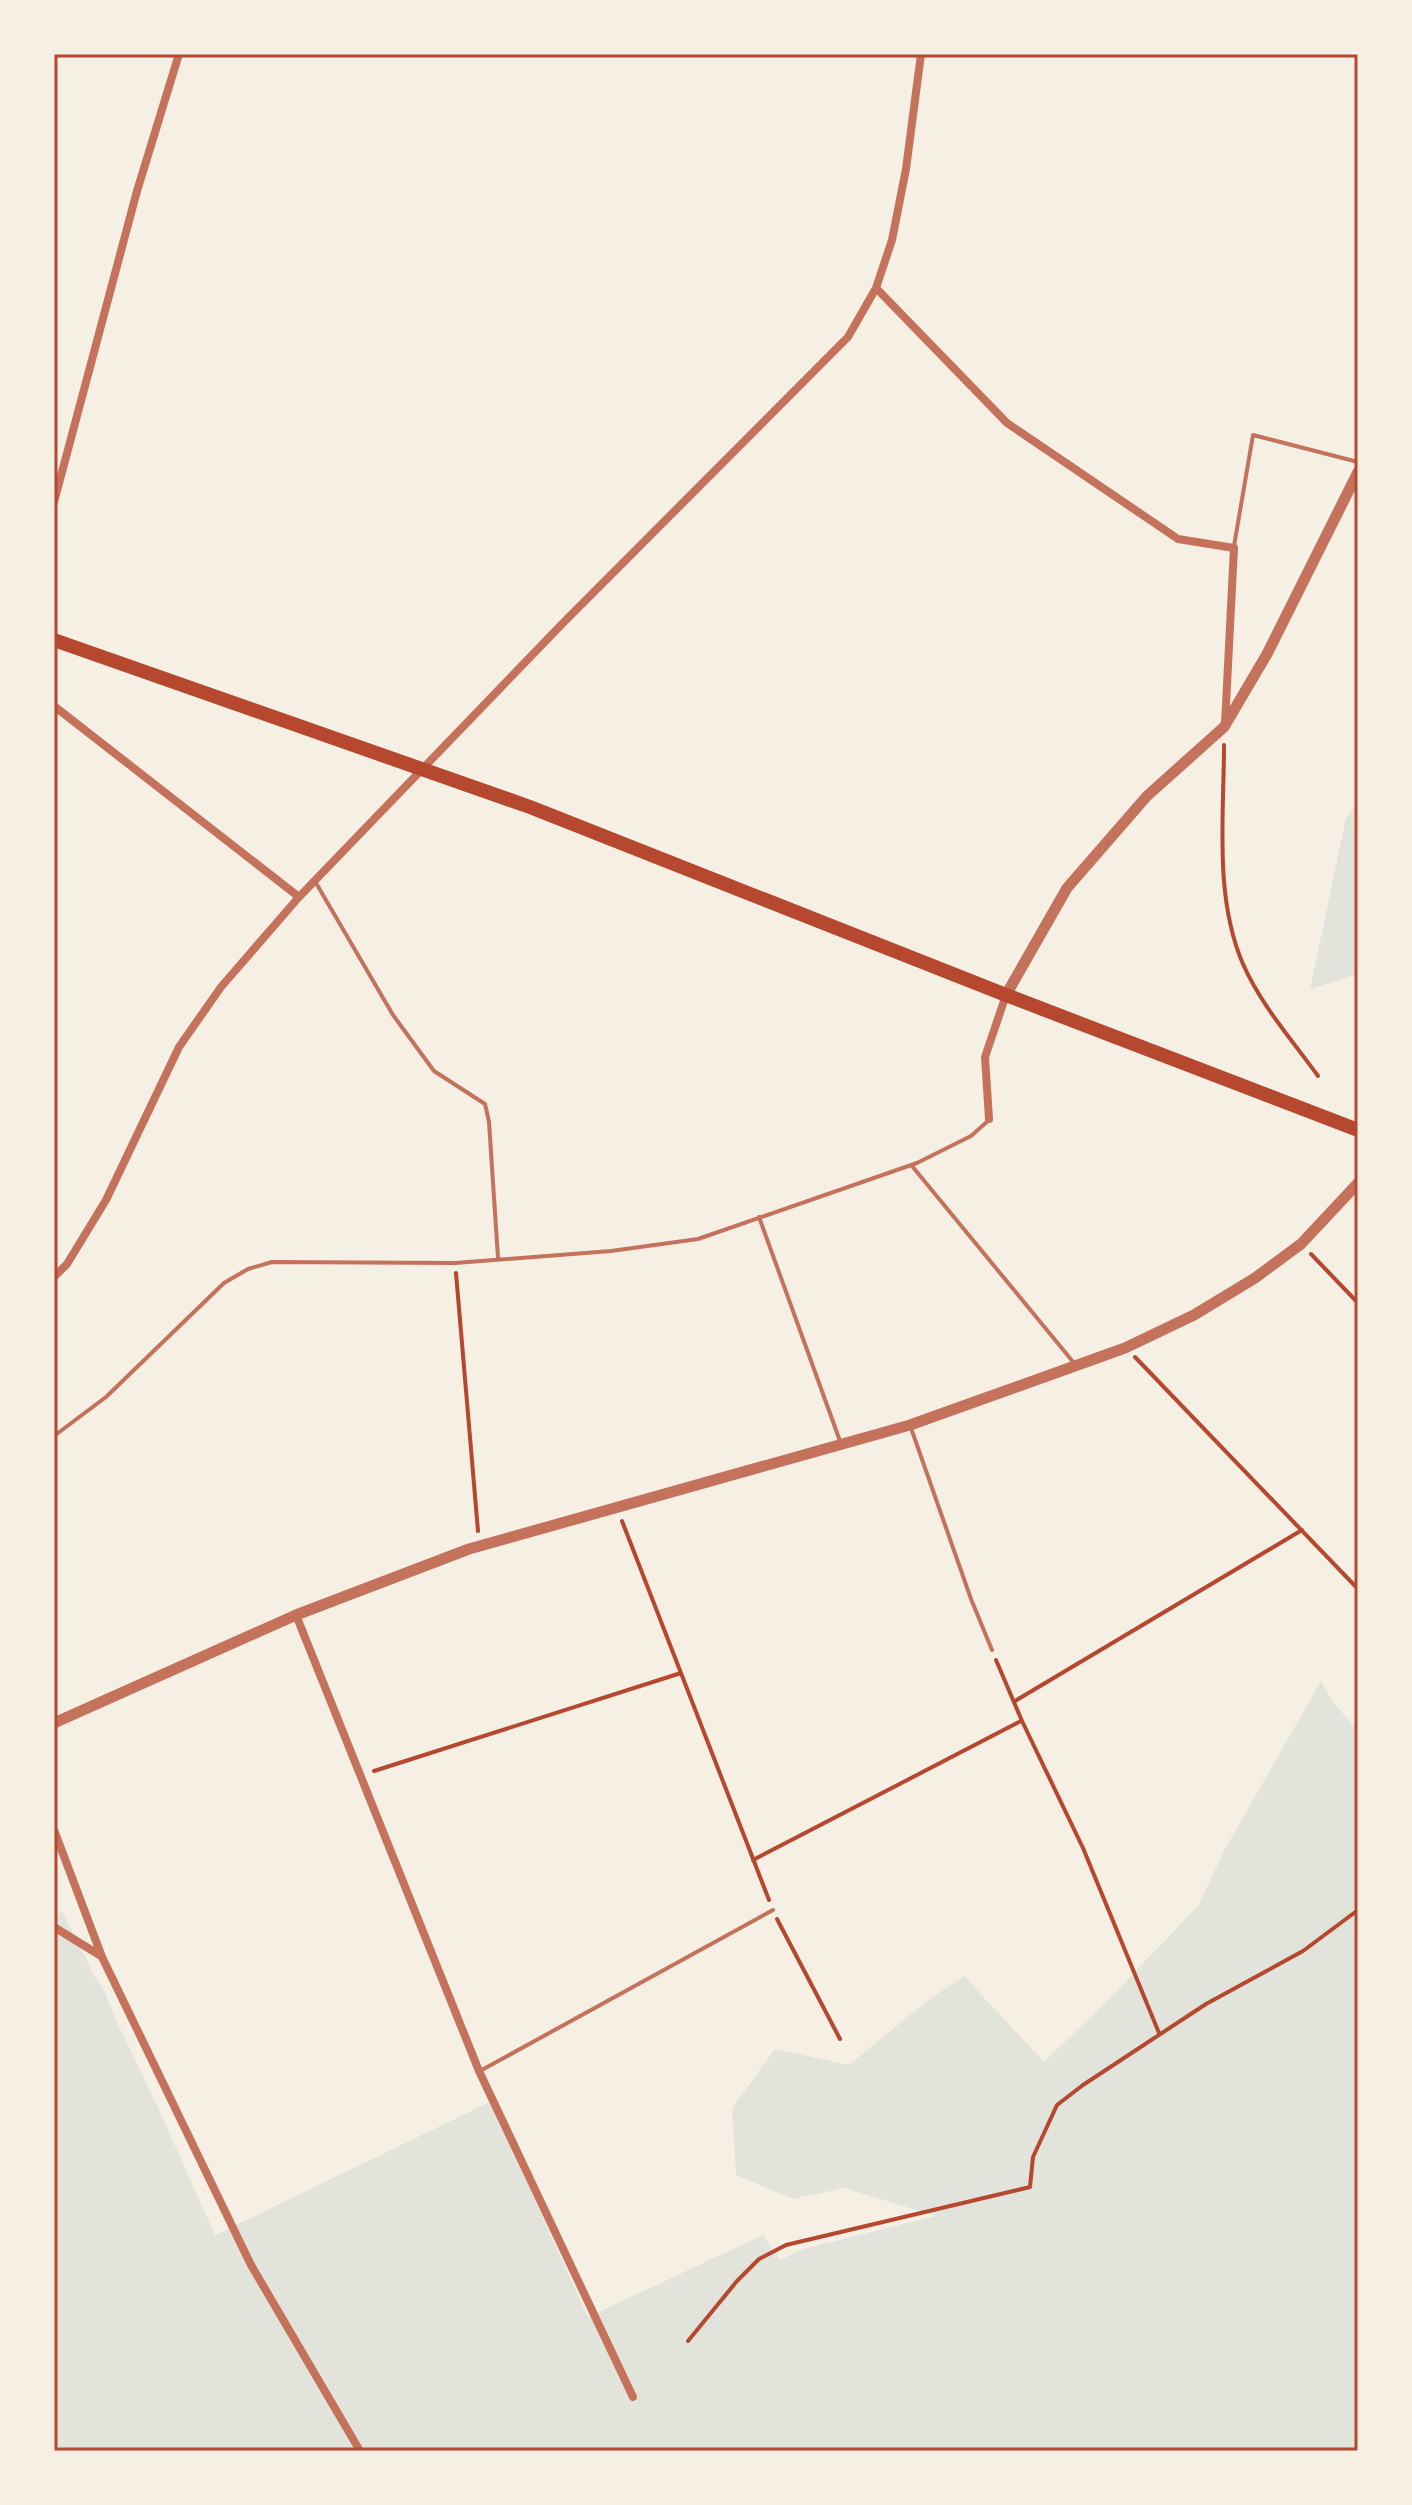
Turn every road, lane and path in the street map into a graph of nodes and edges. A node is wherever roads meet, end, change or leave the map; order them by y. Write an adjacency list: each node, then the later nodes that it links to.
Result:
1 (179, 54): 6 (street)
2 (921, 54): 3 (street)
3 (876, 288): 7 (street); 11 (street)
4 (1358, 462): 7 (lane)
5 (1358, 472): 10 (street)
6 (54, 502)
7 (1234, 548): 10 (street)
8 (54, 640): 11 (main road)
9 (54, 706): 13 (street)
10 (1224, 727): 14 (street); 15 (path)
11 (423, 768): 12 (street); 14 (main road)
12 (315, 881): 13 (street); 22 (lane)
13 (299, 897): 24 (street)
14 (1006, 995): 16 (street); 17 (main road)
15 (1318, 1076)
16 (989, 1119): 18 (lane)
17 (1358, 1130)
18 (911, 1165): 20 (lane); 27 (lane)
19 (1358, 1183): 21 (street)
20 (759, 1217): 22 (lane); 30 (lane)
21 (1301, 1244): 25 (path); 26 (street)
22 (498, 1258): 23 (lane)
23 (455, 1263): 29 (lane); 33 (path)
24 (54, 1277)
25 (1358, 1303)
26 (1125, 1348): 27 (street); 32 (path)
27 (1076, 1365): 28 (street)
28 (910, 1425): 30 (street); 36 (lane)
29 (54, 1436)
30 (841, 1444): 31 (street)
31 (617, 1507): 33 (street); 37 (path)
32 (1302, 1530): 34 (path); 38 (path)
33 (479, 1547): 35 (street)
34 (1358, 1589)
35 (296, 1615): 40 (street); 41 (street)
36 (992, 1650): 38 (path)
37 (681, 1673): 41 (path); 43 (path)
38 (1014, 1701): 39 (path)
39 (1022, 1721): 43 (path); 48 (path)
40 (54, 1723)
41 (360, 1776): 50 (street)
42 (54, 1830): 47 (street)
43 (753, 1860): 44 (path)
44 (773, 1910): 49 (path); 50 (lane)
45 (1358, 1910): 48 (path)
46 (54, 1927): 47 (street)
47 (102, 1957): 53 (street)
48 (1160, 2034): 51 (path)
49 (840, 2039)
50 (479, 2071): 52 (street)
51 (688, 2341)
52 (633, 2397)
53 (360, 2451)

